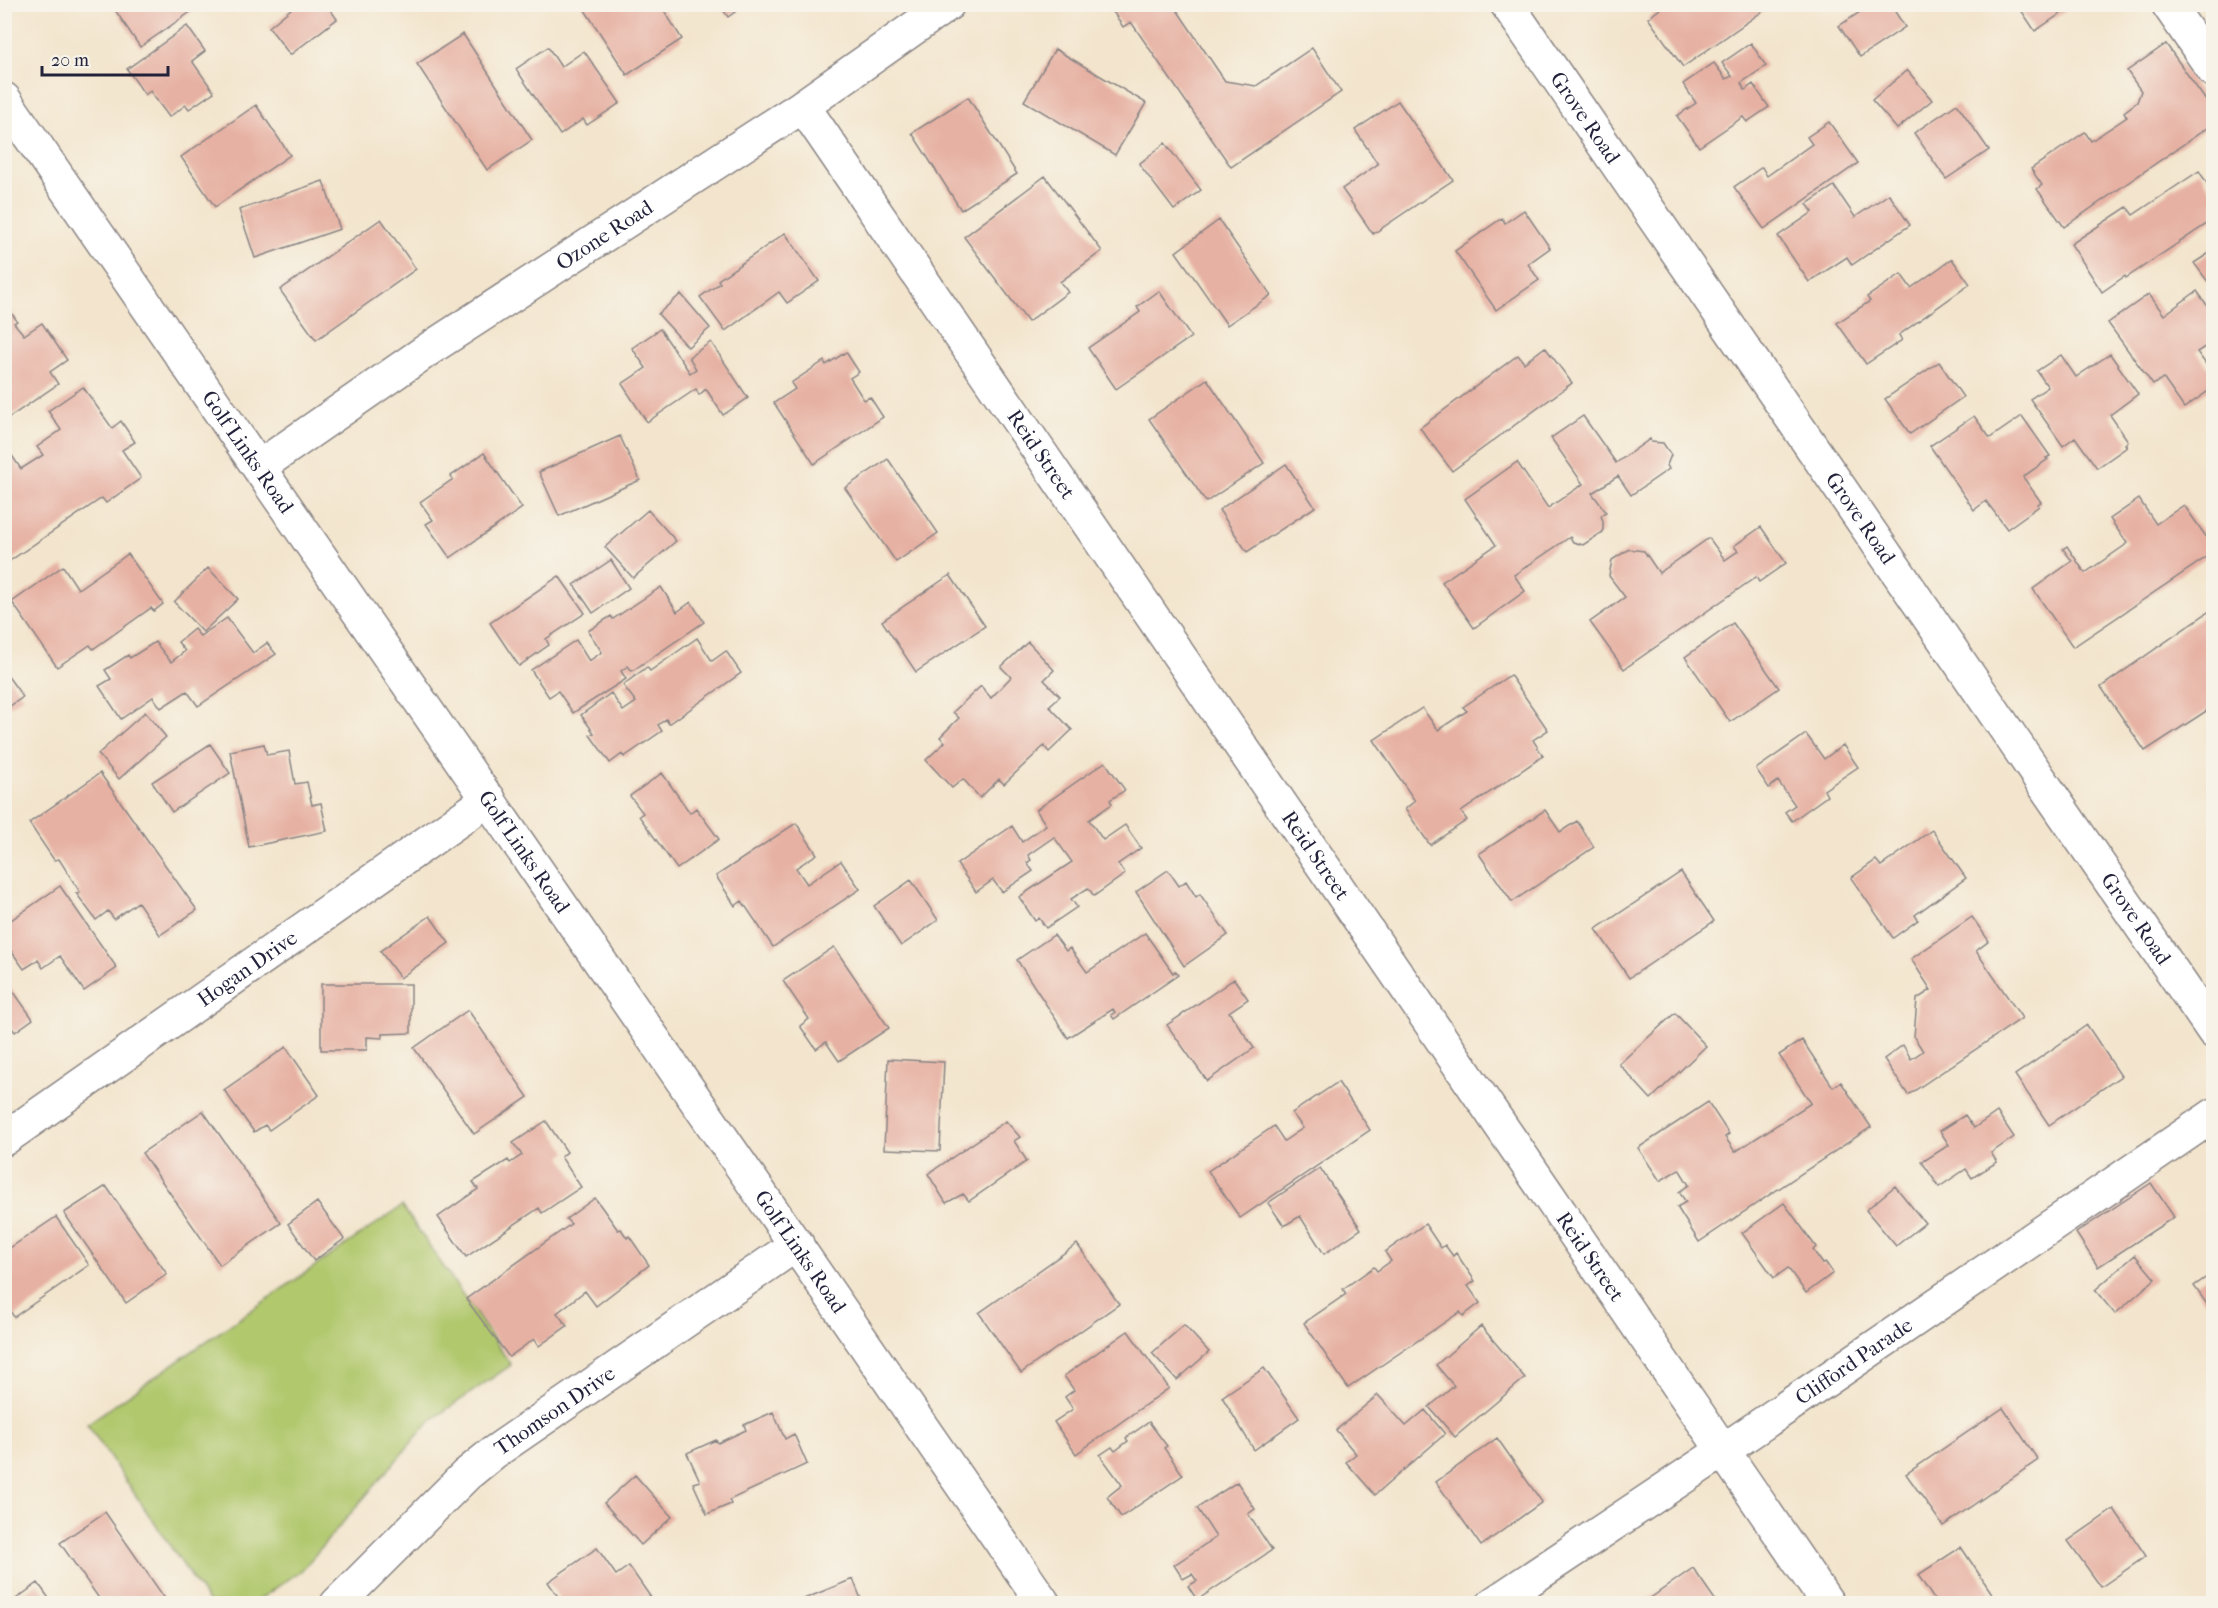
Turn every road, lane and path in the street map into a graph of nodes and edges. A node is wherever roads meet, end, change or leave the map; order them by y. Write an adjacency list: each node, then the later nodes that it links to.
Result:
1 (948, 4): 6 (street, Ozone Road)
2 (1507, 4): 9 (street, Grove Road)
3 (2168, 4): 4 (street)
4 (2214, 71)
5 (4, 99): 7 (street, Golf Links Road)
6 (803, 106): 7 (street, Ozone Road); 13 (street, Reid Street)
7 (259, 467): 8 (street, Golf Links Road)
8 (489, 799): 11 (street, Hogan Drive); 12 (street, Golf Links Road)
9 (2214, 1032)
10 (2214, 1115): 13 (street, Clifford Parade)
11 (4, 1139)
12 (796, 1244): 14 (street, Thomson Drive); 15 (street, Golf Links Road)
13 (1724, 1450): 16 (street, Clifford Parade); 17 (street, Reid Street)
14 (337, 1604)
15 (1044, 1604)
16 (1493, 1604)
17 (1828, 1604)

